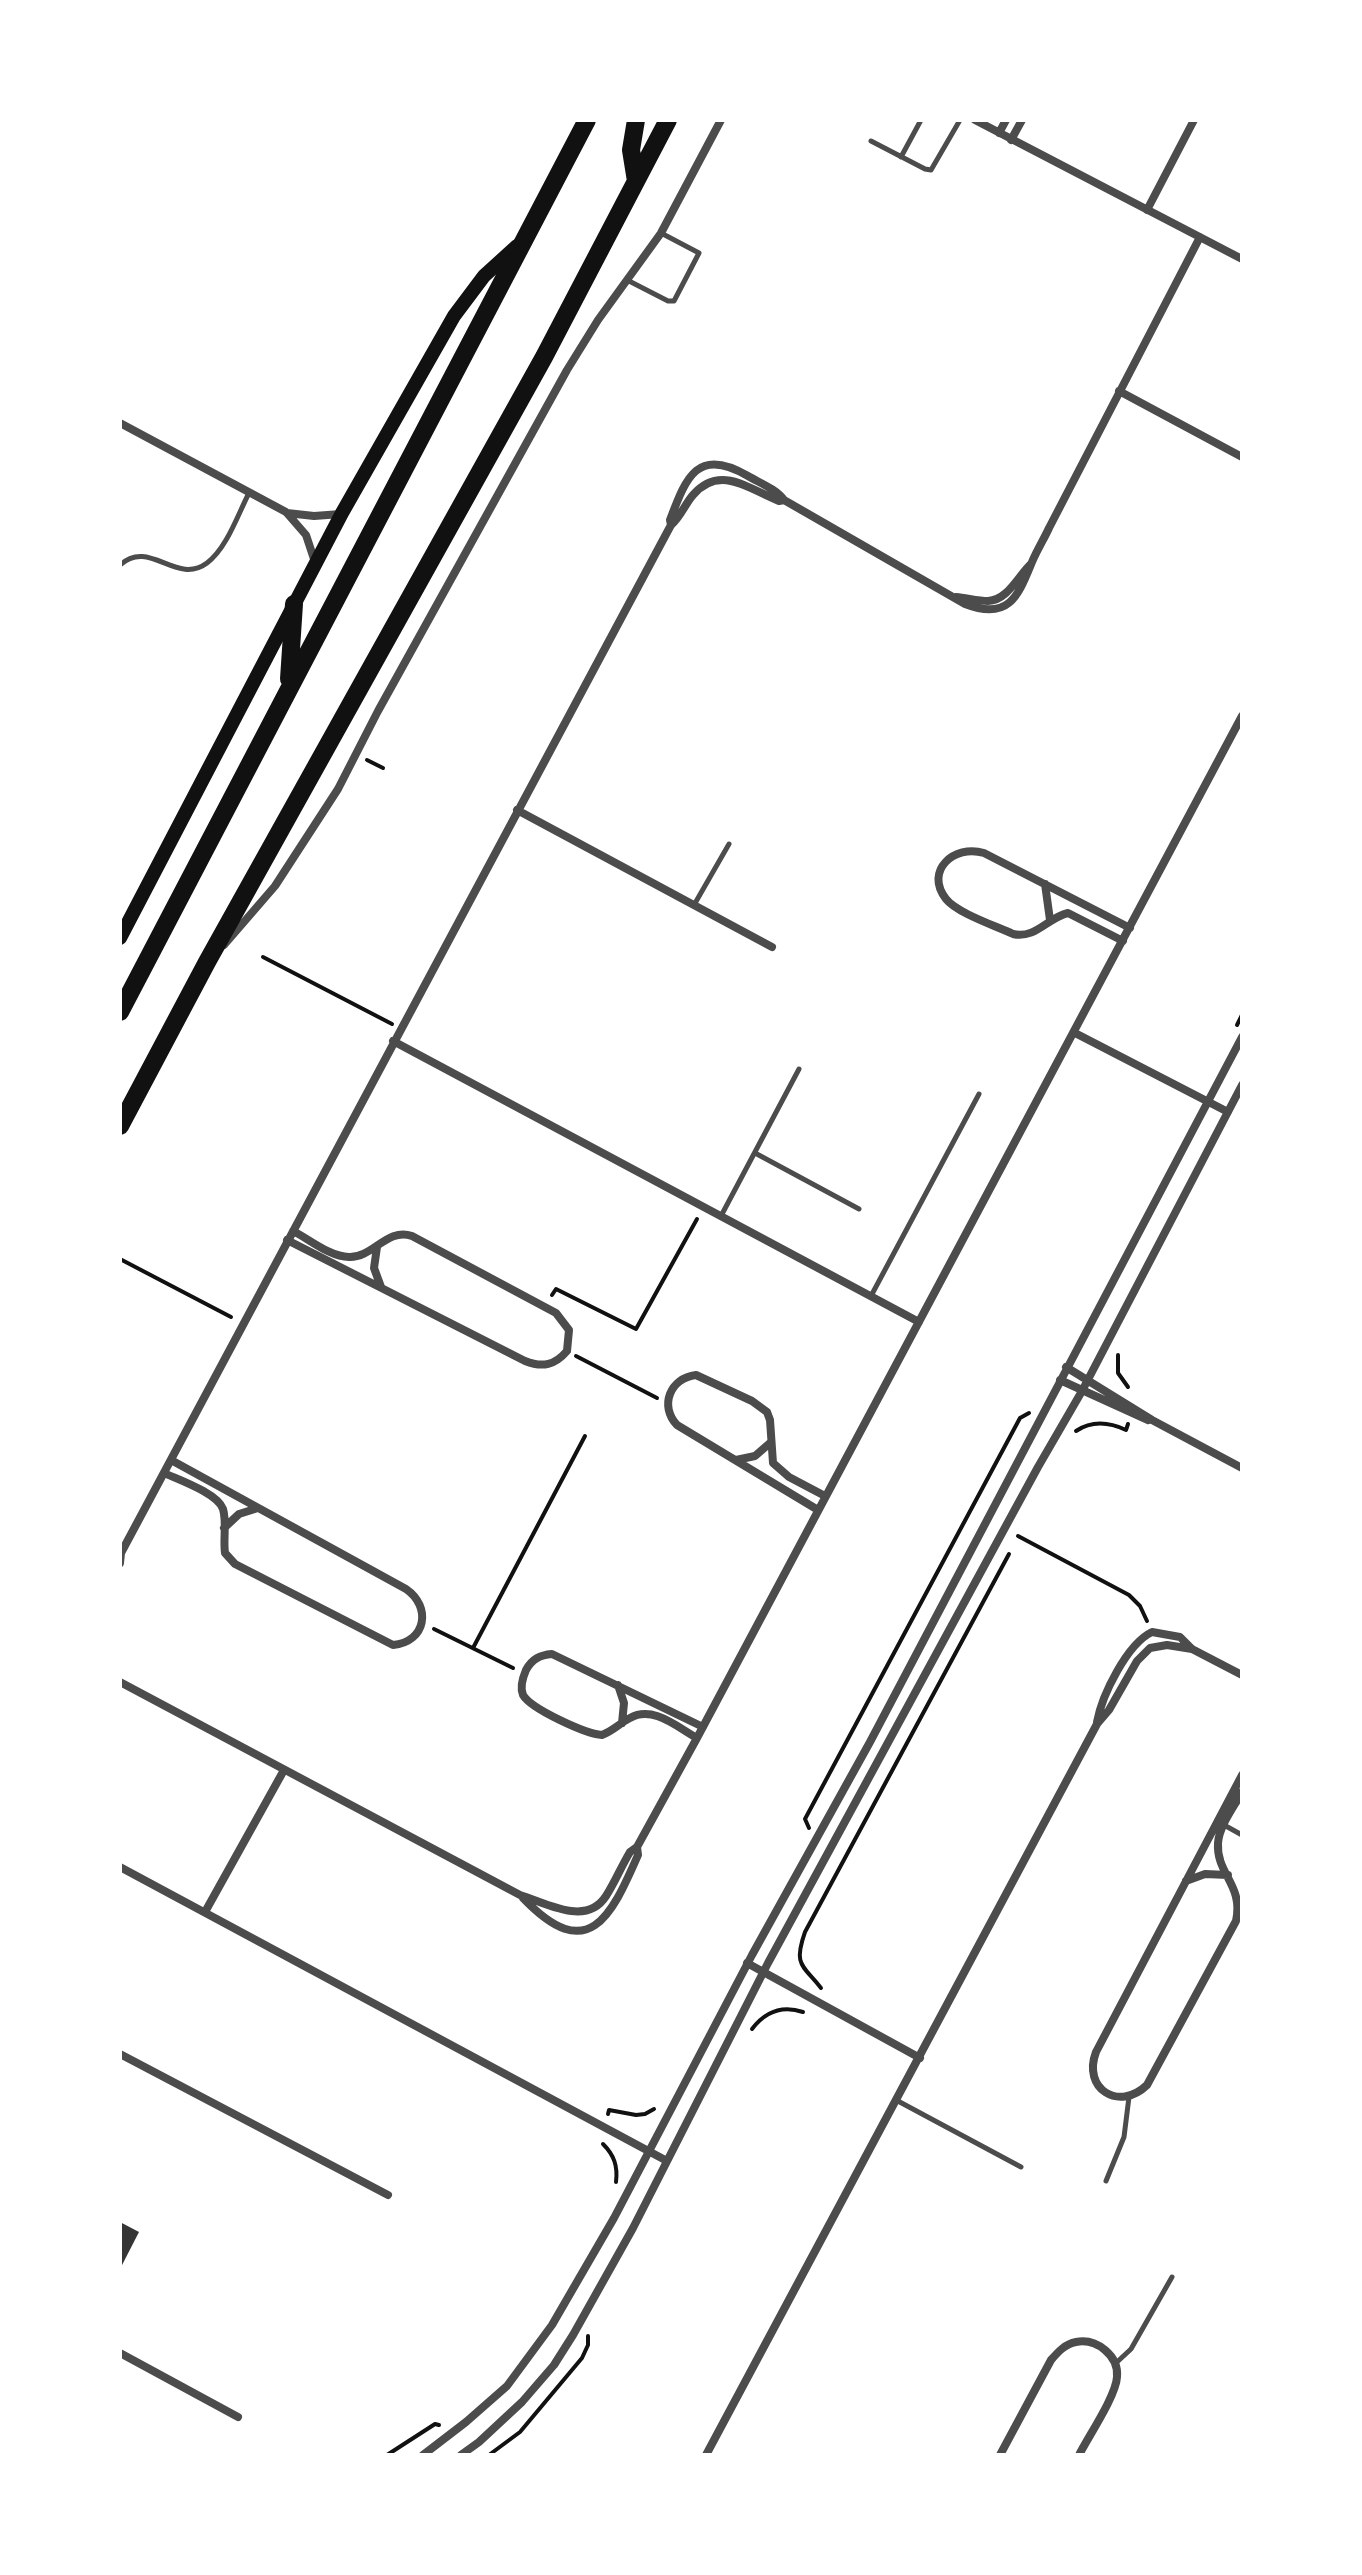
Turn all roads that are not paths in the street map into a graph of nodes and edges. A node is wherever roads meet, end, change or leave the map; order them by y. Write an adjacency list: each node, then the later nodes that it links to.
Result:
1 (587, 120): 19 (highway)
2 (636, 120): 15 (highway)
3 (668, 120): 15 (highway)
4 (721, 120): 17 (street)
5 (921, 120): 14 (lane)
6 (960, 120): 14 (lane)
7 (975, 120): 11 (street)
8 (1006, 120): 11 (street)
9 (1022, 120): 12 (street)
10 (1194, 120): 16 (street)
11 (999, 133): 12 (street)
12 (1011, 140): 16 (street)
13 (871, 141): 14 (lane)
14 (901, 157)
15 (636, 181): 44 (highway)
16 (1147, 210): 18 (street)
17 (661, 233): 21 (street); 21 (lane)
18 (1200, 237): 20 (street); 22 (street)
19 (527, 238): 28 (main road); 33 (highway)
20 (1242, 259)
21 (629, 281): 44 (street)
22 (1119, 391): 24 (street); 26 (street)
23 (120, 423): 25 (street)
24 (1242, 457)
25 (249, 492): 27 (street); 31 (lane)
26 (784, 500): 29 (street); 29 (street)
27 (286, 512): 28 (street); 30 (street)
28 (342, 513): 30 (main road)
29 (671, 525): 35 (street)
30 (315, 563): 32 (main road)
31 (120, 565)
32 (294, 604): 33 (highway); 41 (main road)
33 (289, 686): 45 (highway)
34 (1242, 716): 40 (street)
35 (517, 810): 38 (street); 48 (street)
36 (729, 844): 38 (lane)
37 (1045, 884): 39 (street); 39 (street); 40 (street)
38 (694, 905): 43 (street)
39 (1050, 920): 42 (street)
40 (1130, 928): 42 (street)
41 (120, 938)
42 (1123, 941): 46 (street)
43 (772, 947)
44 (207, 962): 54 (highway)
45 (120, 1012)
46 (1075, 1033): 52 (street); 63 (street)
47 (1242, 1037): 52 (street)
48 (393, 1041): 57 (street); 58 (street)
49 (799, 1069): 55 (lane)
50 (1242, 1085): 53 (street)
51 (979, 1094): 62 (lane)
52 (1207, 1102): 53 (street); 64 (street)
53 (1228, 1112): 65 (street)
54 (120, 1126)
55 (755, 1153): 56 (lane); 57 (lane)
56 (859, 1209)
57 (721, 1216): 62 (street)
58 (293, 1231): 59 (street); 60 (street)
59 (287, 1240): 61 (street); 70 (street)
60 (377, 1246): 61 (street); 61 (street)
61 (381, 1288)
62 (871, 1296): 63 (street)
63 (919, 1322): 74 (street)
64 (1066, 1367): 65 (street); 66 (street)
65 (1088, 1379): 67 (street); 68 (street)
66 (1060, 1380): 67 (street); 99 (street)
67 (1082, 1391): 68 (street); 100 (street)
68 (1134, 1412): 72 (street)
69 (770, 1443): 71 (street); 71 (street); 74 (street)
70 (171, 1460): 73 (street); 75 (street)
71 (735, 1460): 76 (street)
72 (1242, 1468)
73 (164, 1473): 77 (street); 78 (street)
74 (825, 1496): 76 (street)
75 (258, 1508): 77 (street); 77 (street)
76 (818, 1510): 86 (street)
77 (224, 1528)
78 (120, 1553): 79 (street)
79 (120, 1563)
80 (1192, 1649): 81 (street); 85 (street); 85 (street)
81 (1242, 1675)
82 (120, 1682): 88 (street)
83 (618, 1685): 84 (street); 84 (street); 86 (street)
84 (622, 1723): 87 (street)
85 (1097, 1724): 102 (street)
86 (703, 1727): 87 (street)
87 (697, 1738): 93 (street)
88 (284, 1770): 97 (street); 98 (street)
89 (1242, 1775): 96 (street)
90 (1242, 1792): 91 (street)
91 (1224, 1825): 92 (lane); 95 (street)
92 (1242, 1835)
93 (637, 1847): 97 (street); 97 (street)
94 (120, 1867): 98 (street)
95 (1228, 1875): 96 (street); 103 (street)
96 (1184, 1882): 103 (street)
97 (520, 1895)
98 (205, 1912): 105 (street)
99 (747, 1963): 100 (street); 105 (street)
100 (763, 1972): 102 (street); 106 (street)
101 (120, 2054): 109 (street)
102 (920, 2058): 104 (street)
103 (1129, 2097): 108 (lane)
104 (896, 2100): 107 (lane); 116 (street)
105 (648, 2150): 106 (street); 114 (street)
106 (667, 2161): 115 (street)
107 (1021, 2167)
108 (1106, 2181)
109 (388, 2195)
110 (1172, 2277): 112 (lane)
111 (120, 2353): 113 (street)
112 (1116, 2363): 117 (street); 118 (street)
113 (238, 2417)
114 (423, 2455)
115 (461, 2455)
116 (706, 2455)
117 (1000, 2455)
118 (1079, 2455)

